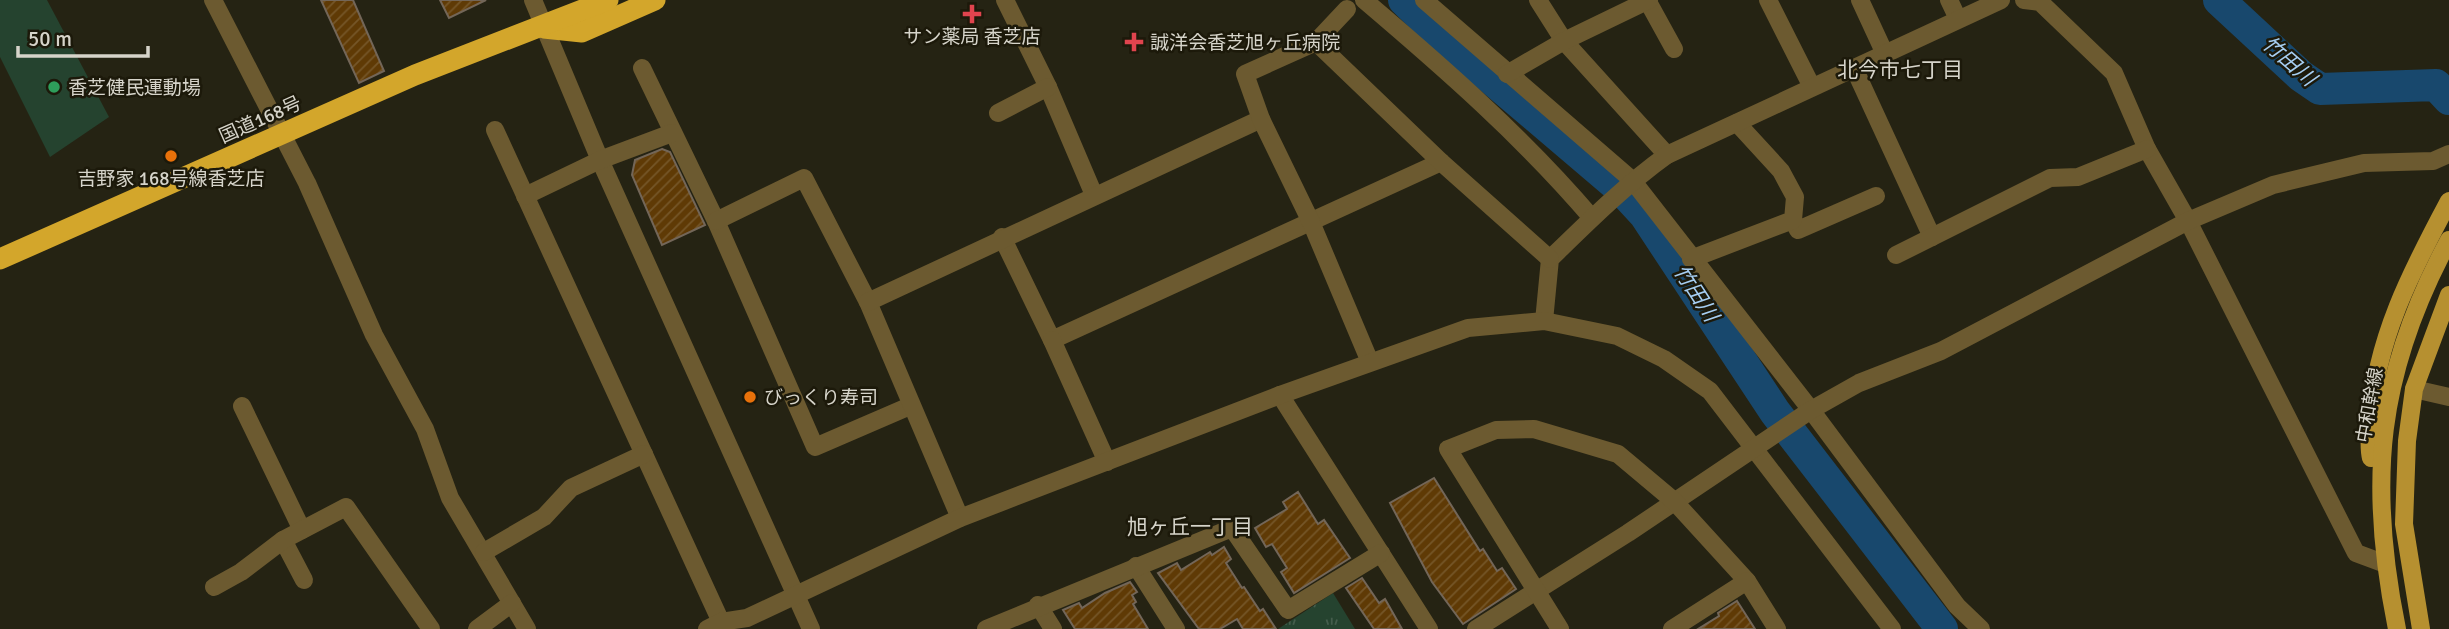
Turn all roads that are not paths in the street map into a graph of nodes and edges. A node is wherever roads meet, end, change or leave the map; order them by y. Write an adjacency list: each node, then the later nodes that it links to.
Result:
1 (213, 0): 32 (street)
2 (533, 0): 17 (street)
3 (608, 0): 17 (highway, 国道168号)
4 (655, 0): 17 (highway, 国道168号)
5 (1005, 0): 25 (street)
6 (1364, 0): 43 (street)
7 (1424, 0): 24 (street)
8 (1538, 0): 18 (street)
9 (1648, 0): 18 (street); 20 (street)
10 (1768, 0): 26 (street)
11 (1860, 0): 21 (street)
12 (1949, 0): 16 (street)
13 (2001, 0): 16 (street)
14 (2035, 1): 33 (street)
15 (1347, 9): 19 (street)
16 (1958, 19): 21 (street)
17 (542, 28): 32 (highway, 国道168号); 35 (street)
18 (1564, 41): 24 (street); 34 (street)
19 (1316, 42): 28 (street); 37 (street)
20 (1674, 49)
21 (1885, 54): 23 (street)
22 (642, 68): 31 (street)
23 (1854, 68): 26 (street); 49 (street)
24 (1507, 74): 38 (street)
25 (1048, 87): 27 (street); 39 (street)
26 (1812, 87): 29 (street)
27 (998, 113)
28 (1261, 119): 39 (street); 47 (street)
29 (1737, 123): 34 (street); 44 (street)
30 (495, 130): 40 (street)
31 (672, 133): 35 (street); 45 (street)
32 (284, 134): 52 (highway, 国道168号); 76 (street)
33 (2147, 149): 46 (street); 49 (street)
34 (1667, 155): 38 (street)
35 (600, 160): 40 (street); 84 (street)
36 (2444, 161): 46 (street)
37 (1441, 162): 47 (street); 53 (street)
38 (1629, 182): 43 (street); 54 (street)
39 (1094, 195): 48 (street)
40 (525, 196): 69 (street)
41 (1876, 196): 44 (street)
42 (2449, 201): 71 (main road)
43 (1596, 216): 53 (street)
44 (1793, 220): 54 (street)
45 (716, 221): 56 (street); 65 (street)
46 (2188, 221): 67 (street); 78 (street)
47 (1311, 222): 59 (street); 60 (street)
48 (1002, 237): 56 (street); 59 (street)
49 (1932, 237): 51 (street)
50 (2449, 240): 71 (main road, 中和幹線)
51 (1896, 255)
52 (0, 259)
53 (1550, 259): 57 (street)
54 (1691, 259): 67 (street)
55 (2449, 295): 61 (main road)
56 (868, 302): 65 (street)
57 (1544, 321): 60 (street); 68 (street)
58 (2449, 330): 61 (main road)
59 (1052, 340): 70 (street)
60 (1370, 362): 63 (street)
61 (2422, 362): 62 (main road)
62 (2414, 389): 64 (street); 103 (main road)
63 (1280, 395): 70 (street); 77 (street)
64 (2449, 397)
65 (910, 406): 73 (street)
66 (242, 407): 74 (street)
67 (1808, 412): 68 (street); 101 (street)
68 (1755, 448): 72 (street); 100 (street)
69 (644, 454): 76 (street); 87 (street)
70 (1107, 462): 73 (street)
71 (2381, 499): 78 (main road, 中和幹線)
72 (1674, 501): 81 (street); 83 (street); 83 (street)
73 (960, 518): 84 (street)
74 (302, 530): 75 (street); 88 (street)
75 (283, 540): 80 (street); 82 (street)
76 (484, 552): 85 (street)
77 (1381, 554): 79 (street); 95 (street)
78 (2384, 563): 102 (main road, 中和幹線)
79 (1136, 566): 86 (street); 94 (street)
80 (304, 580)
81 (1747, 581): 98 (street); 99 (street)
82 (214, 587)
83 (1537, 592): 96 (street); 97 (street)
84 (795, 594): 87 (street); 91 (street)
85 (512, 603): 89 (street); 90 (street)
86 (1038, 605): 92 (street); 93 (street)
87 (714, 625)
88 (431, 629)
89 (477, 629)
90 (527, 629)
91 (811, 629)
92 (986, 629)
93 (1053, 629)
94 (1176, 629)
95 (1430, 629)
96 (1476, 629)
97 (1560, 629)
98 (1672, 629)
99 (1777, 629)
100 (1892, 629)
101 (1981, 629)
102 (2397, 629)
103 (2421, 629)

